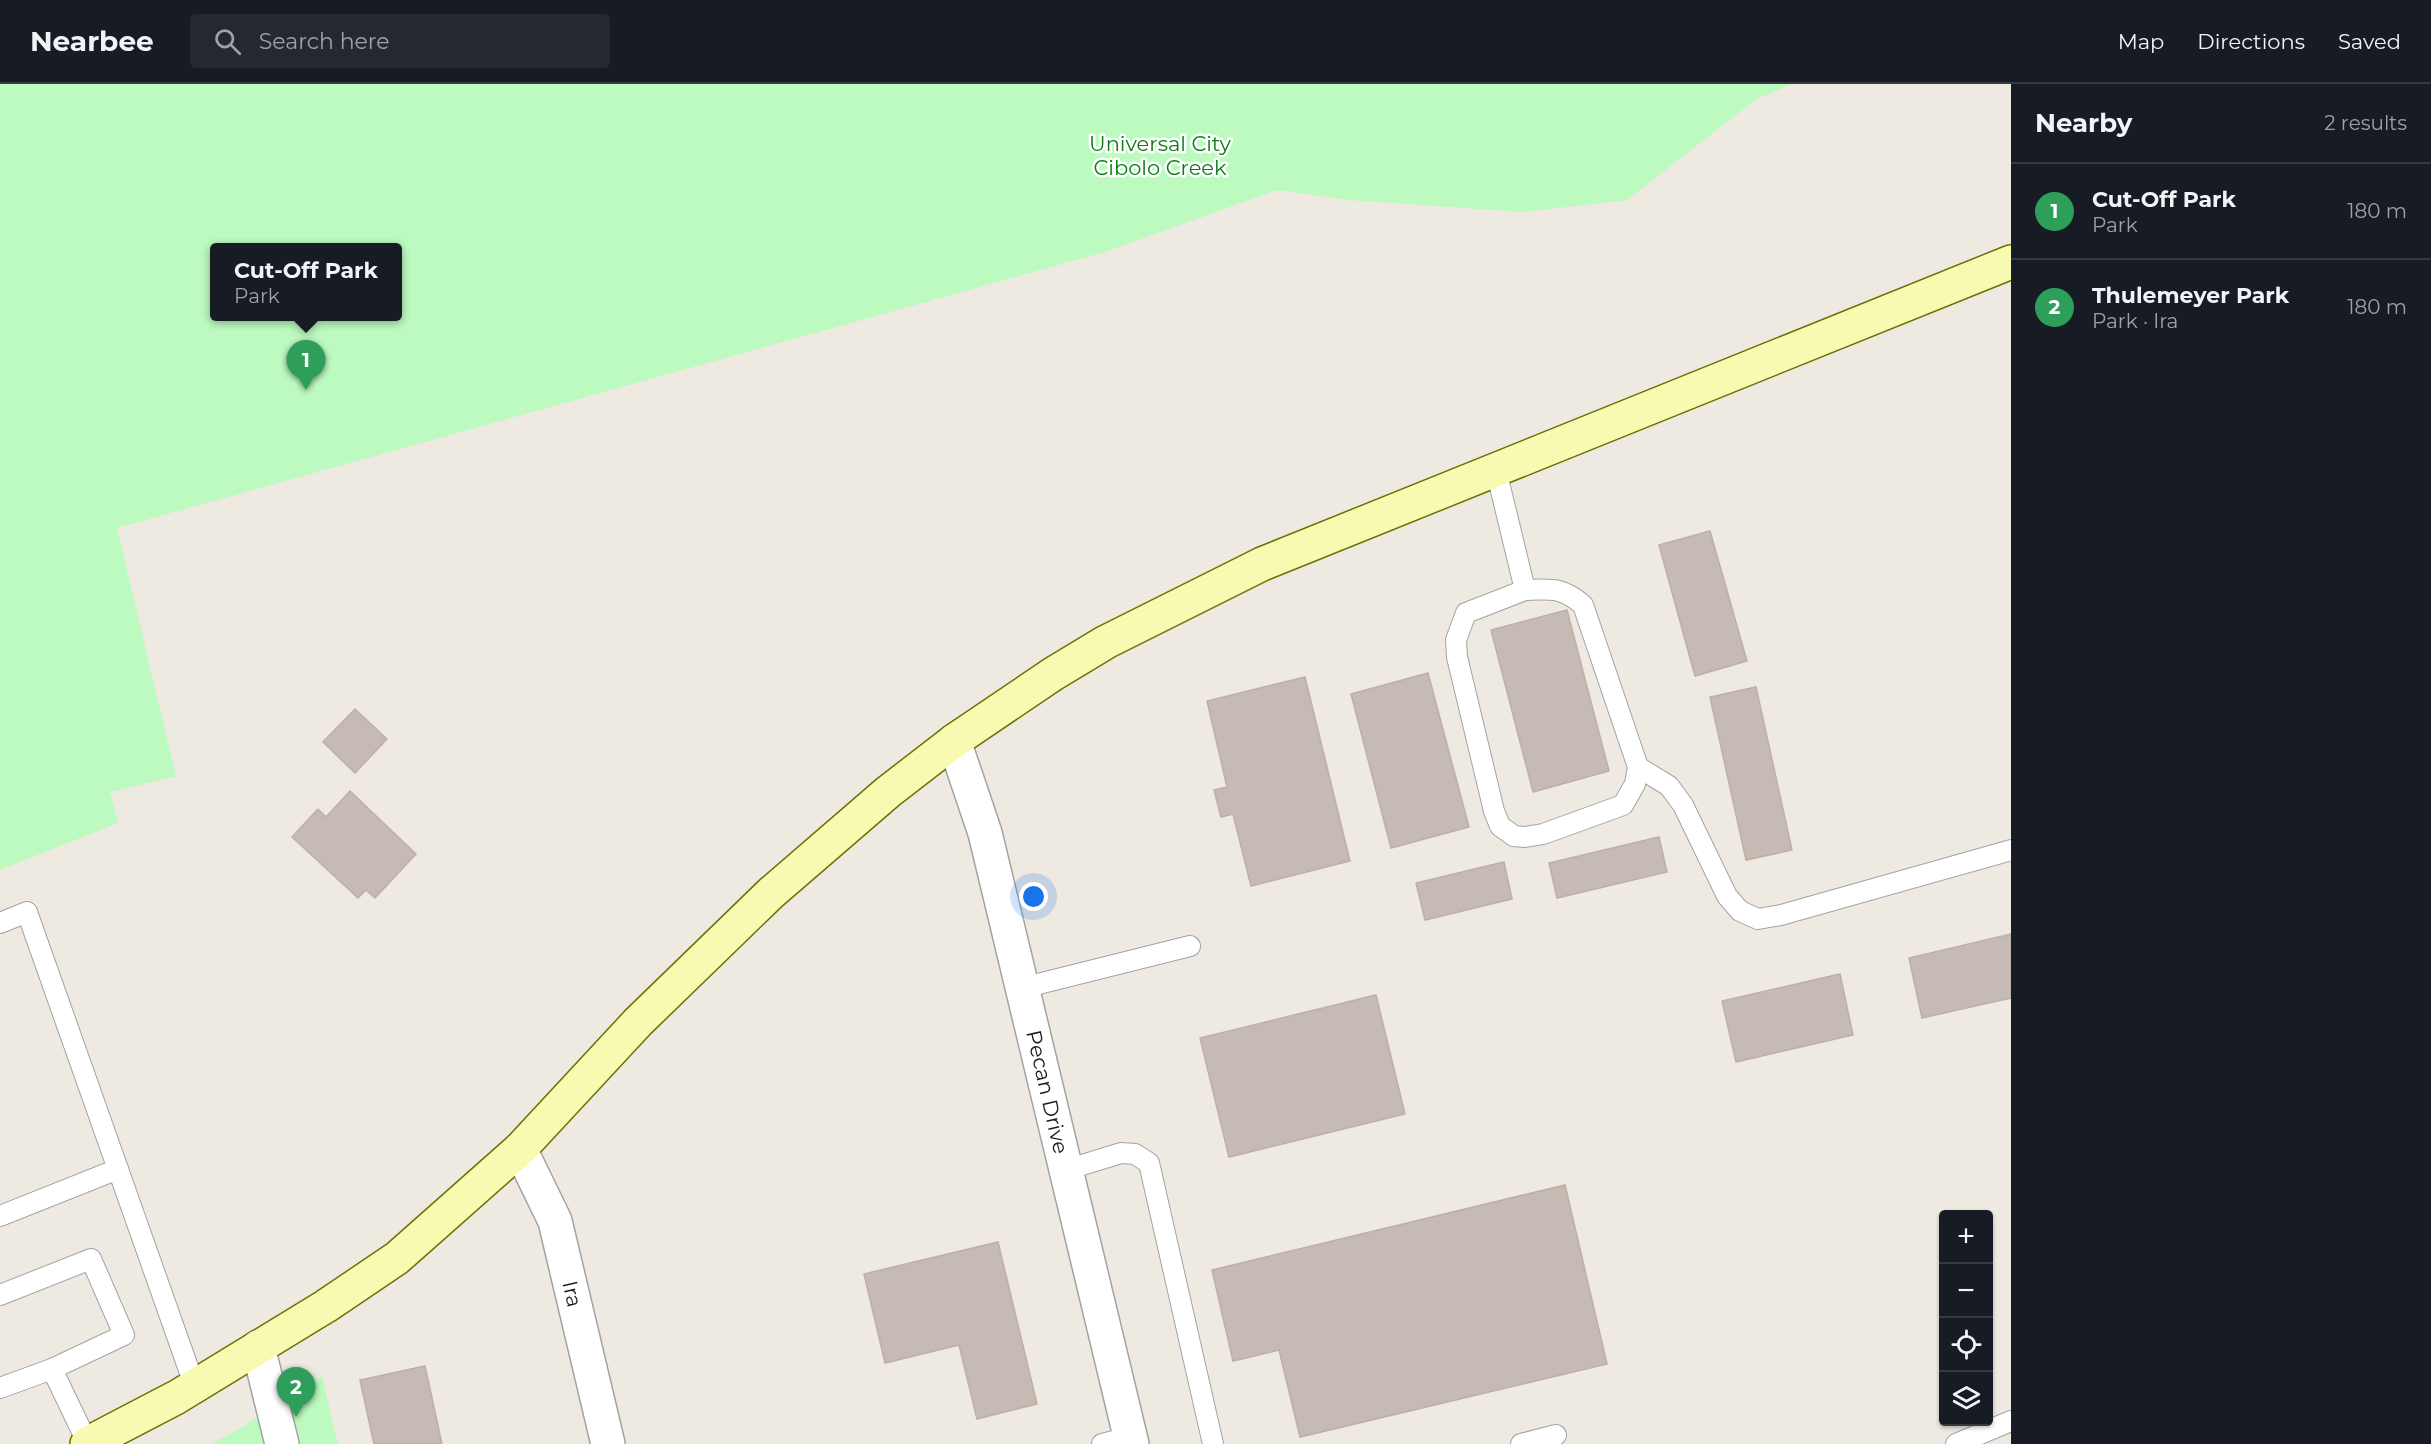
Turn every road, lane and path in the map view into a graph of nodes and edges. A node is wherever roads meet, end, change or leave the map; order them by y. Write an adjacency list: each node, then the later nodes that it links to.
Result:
1 (2011, 262): 2 (main road)
2 (1496, 470): 3 (lane); 4 (main road)
3 (1525, 590): 5 (lane); 5 (lane)
4 (954, 741): 9 (street, Pecan Drive); 10 (main road)
5 (1638, 767): 6 (lane)
6 (2011, 850)
7 (0, 923): 11 (lane)
8 (1190, 946): 9 (lane)
9 (1022, 988): 12 (street, Pecan Drive)
10 (520, 1149): 15 (main road); 24 (street, Ira)
11 (118, 1169): 13 (lane); 17 (lane)
12 (1066, 1170): 21 (street, Pecan Drive); 25 (lane)
13 (0, 1216)
14 (0, 1295): 16 (lane)
15 (258, 1347): 17 (main road); 23 (street)
16 (52, 1369): 18 (lane); 22 (lane)
17 (195, 1387): 22 (main road)
18 (0, 1388)
19 (2011, 1421): 27 (lane)
20 (1556, 1435): 26 (lane)
21 (1122, 1442)
22 (87, 1444)
23 (282, 1444)
24 (608, 1444)
25 (1213, 1444)
26 (1521, 1444)
27 (1956, 1444)

